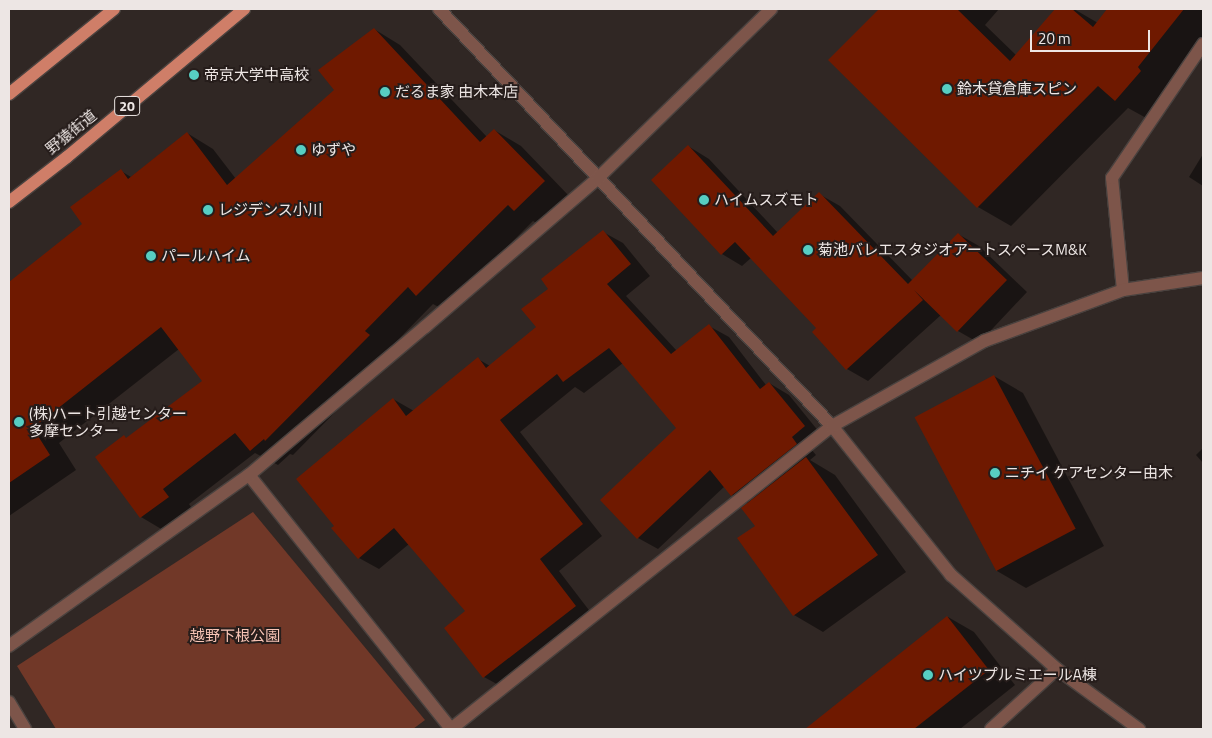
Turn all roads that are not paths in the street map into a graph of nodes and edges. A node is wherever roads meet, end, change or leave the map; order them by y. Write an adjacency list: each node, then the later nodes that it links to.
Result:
1 (114, 9): 6 (main road)
2 (244, 9): 8 (main road, 野猿街道 / 20)
3 (439, 9): 7 (street)
4 (771, 9): 7 (street)
5 (1203, 44): 10 (street)
6 (9, 94)
7 (598, 178): 11 (street); 12 (street)
8 (9, 202)
9 (1203, 278): 10 (street)
10 (1123, 290): 11 (street)
11 (832, 426): 14 (street); 17 (street)
12 (249, 475): 13 (street); 17 (street)
13 (9, 646)
14 (1057, 669): 18 (street); 19 (street)
15 (9, 702): 16 (street)
16 (25, 729)
17 (451, 729)
18 (991, 729)
19 (1139, 729)

